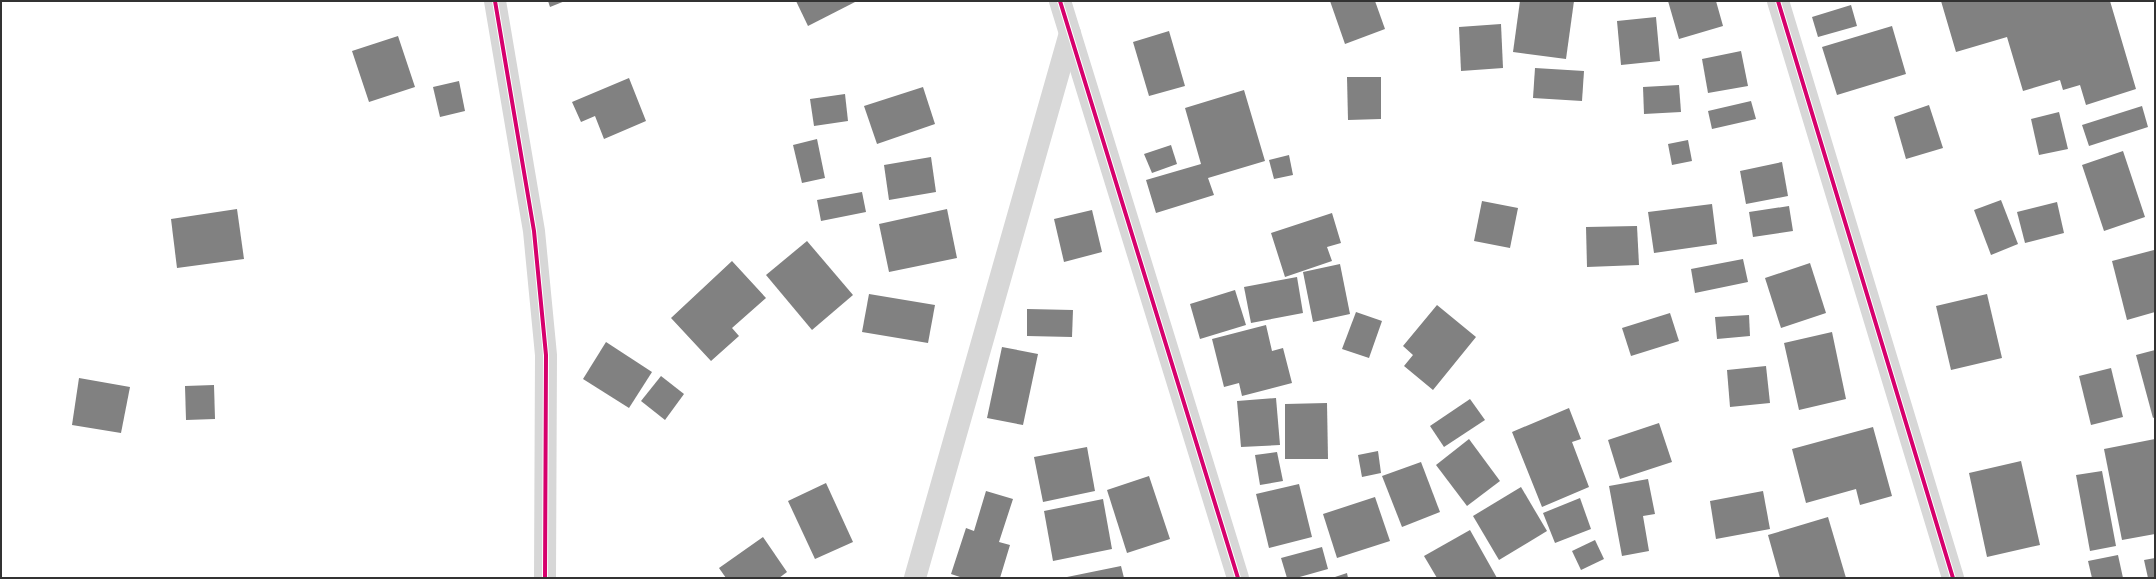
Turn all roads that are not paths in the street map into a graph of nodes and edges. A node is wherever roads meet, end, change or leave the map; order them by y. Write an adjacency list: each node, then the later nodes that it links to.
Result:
1 (495, 1): 5 (street)
2 (1060, 1): 4 (street)
3 (1778, 1): 8 (street)
4 (1070, 33): 6 (street); 7 (street)
5 (545, 578)
6 (915, 578)
7 (1238, 578)
8 (1953, 578)

